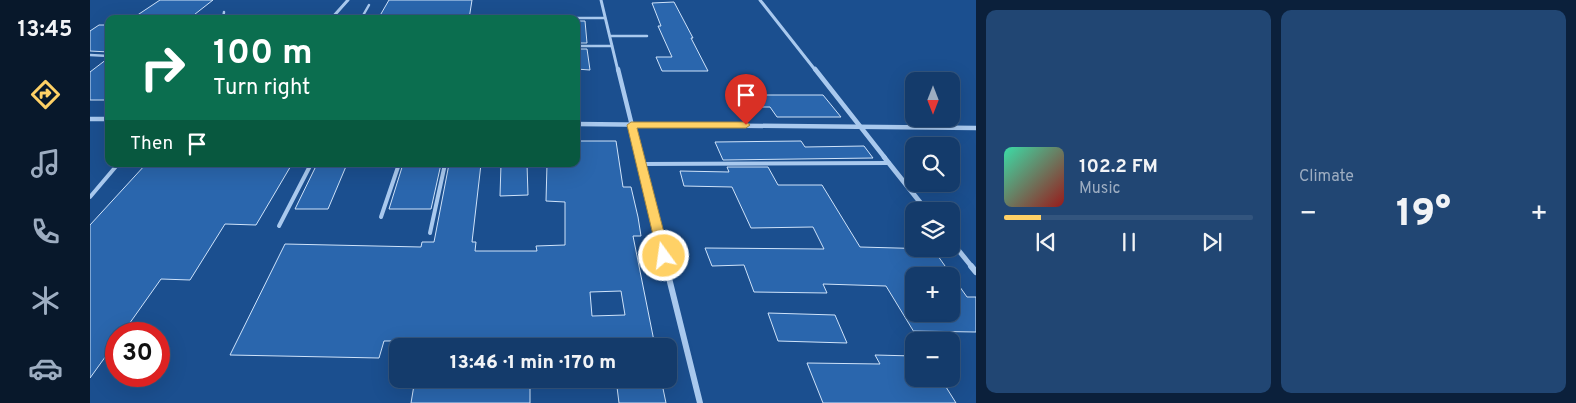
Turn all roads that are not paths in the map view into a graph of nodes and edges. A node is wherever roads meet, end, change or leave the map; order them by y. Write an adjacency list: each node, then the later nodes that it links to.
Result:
1 (348, 0): 7 (street)
2 (600, 0): 10 (street)
3 (760, 0): 21 (street)
4 (368, 6): 8 (lane)
5 (224, 12): 6 (lane)
6 (224, 15)
7 (335, 15)
8 (363, 15)
9 (580, 18): 10 (lane)
10 (605, 18): 11 (street)
11 (610, 36): 12 (lane); 14 (street)
12 (647, 36)
13 (580, 46): 14 (lane)
14 (612, 46): 20 (street)
15 (90, 55): 16 (lane)
16 (105, 56)
17 (90, 119): 18 (street)
18 (105, 119)
19 (580, 124): 20 (street)
20 (631, 125): 21 (street); 24 (street)
21 (860, 126): 22 (street); 23 (street)
22 (976, 128)
23 (889, 163): 24 (lane); 30 (street)
24 (641, 164): 36 (street)
25 (115, 167): 29 (lane)
26 (310, 167): 32 (lane)
27 (397, 167): 31 (lane)
28 (444, 167): 33 (lane)
29 (90, 197)
30 (920, 202)
31 (381, 217)
32 (280, 226)
33 (430, 232)
34 (960, 252): 35 (street)
35 (976, 272)
36 (700, 403)

